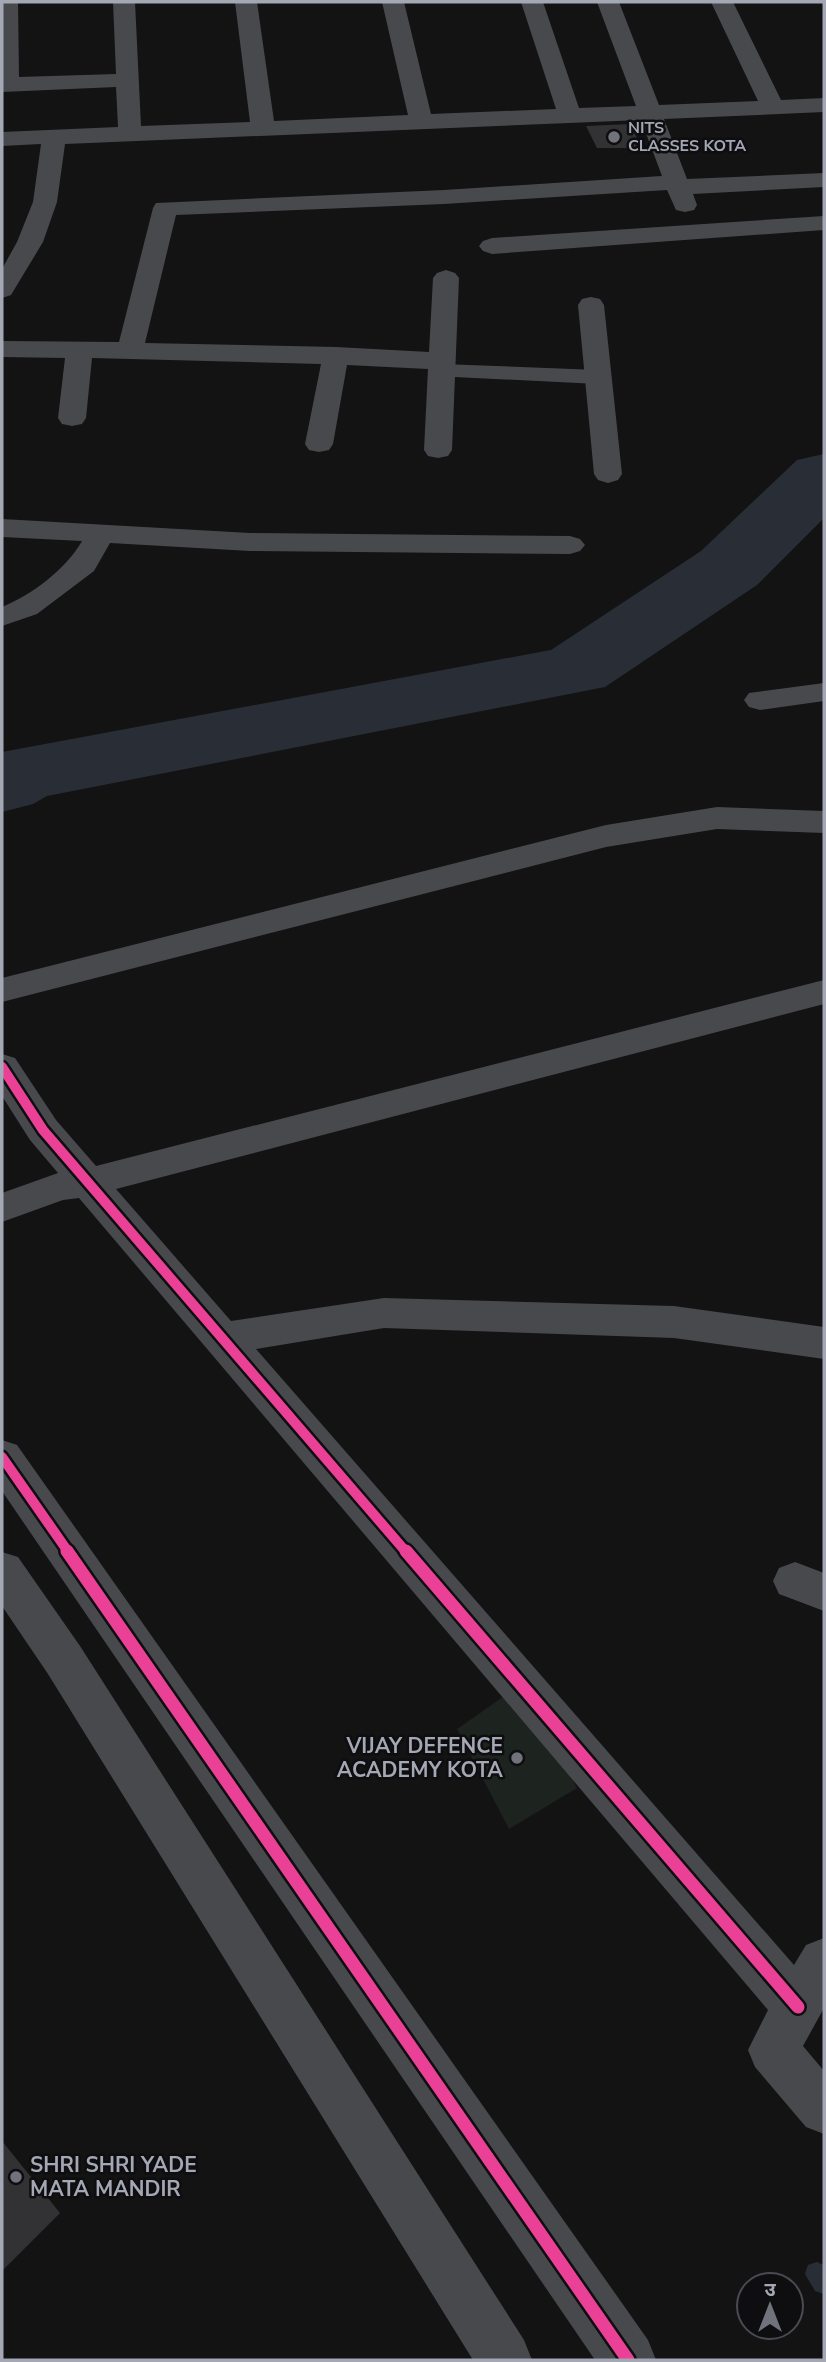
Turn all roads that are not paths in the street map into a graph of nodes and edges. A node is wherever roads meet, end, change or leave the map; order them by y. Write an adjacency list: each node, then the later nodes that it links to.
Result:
1 (8, 2): 9 (street)
2 (124, 2): 8 (street)
3 (246, 2): 15 (street)
4 (393, 2): 14 (street)
5 (532, 2): 13 (street)
6 (608, 2): 12 (street)
7 (722, 2): 11 (street)
8 (128, 79): 9 (street); 16 (street)
9 (5, 84)
10 (824, 105): 11 (street)
11 (773, 107): 12 (street)
12 (649, 112): 13 (street); 20 (street)
13 (570, 115): 14 (street)
14 (421, 121): 15 (street)
15 (263, 128): 16 (street)
16 (130, 134): 17 (street)
17 (54, 136): 18 (street); 25 (street)
18 (2, 139)
19 (824, 180): 20 (street)
20 (677, 185): 22 (street); 29 (street)
21 (824, 223): 22 (street)
22 (695, 230): 23 (street)
23 (492, 246)
24 (446, 278): 31 (street)
25 (2, 290)
26 (591, 305): 32 (street)
27 (2, 349): 28 (street)
28 (79, 350): 29 (street); 33 (street)
29 (130, 350): 30 (street)
30 (336, 355): 31 (street); 34 (street)
31 (442, 366): 32 (lane); 35 (street)
32 (598, 377): 36 (street)
33 (72, 418)
34 (319, 444)
35 (438, 450)
36 (608, 474)
37 (2, 528): 38 (street)
38 (100, 535): 39 (street); 40 (street)
39 (570, 545)
40 (2, 617)
41 (824, 692): 42 (street)
42 (760, 700)
43 (824, 822): 44 (street)
44 (2, 990)
45 (824, 992): 47 (street)
46 (2, 1067): 47 (street)
47 (88, 1182): 48 (street); 49 (street)
48 (2, 1208)
49 (223, 1338): 50 (street); 54 (street)
50 (824, 1343)
51 (2, 1457): 57 (street)
52 (2, 1570): 56 (street)
53 (824, 1962): 54 (street)
54 (798, 2007): 55 (street)
55 (824, 2109)
56 (504, 2360)
57 (628, 2360)

